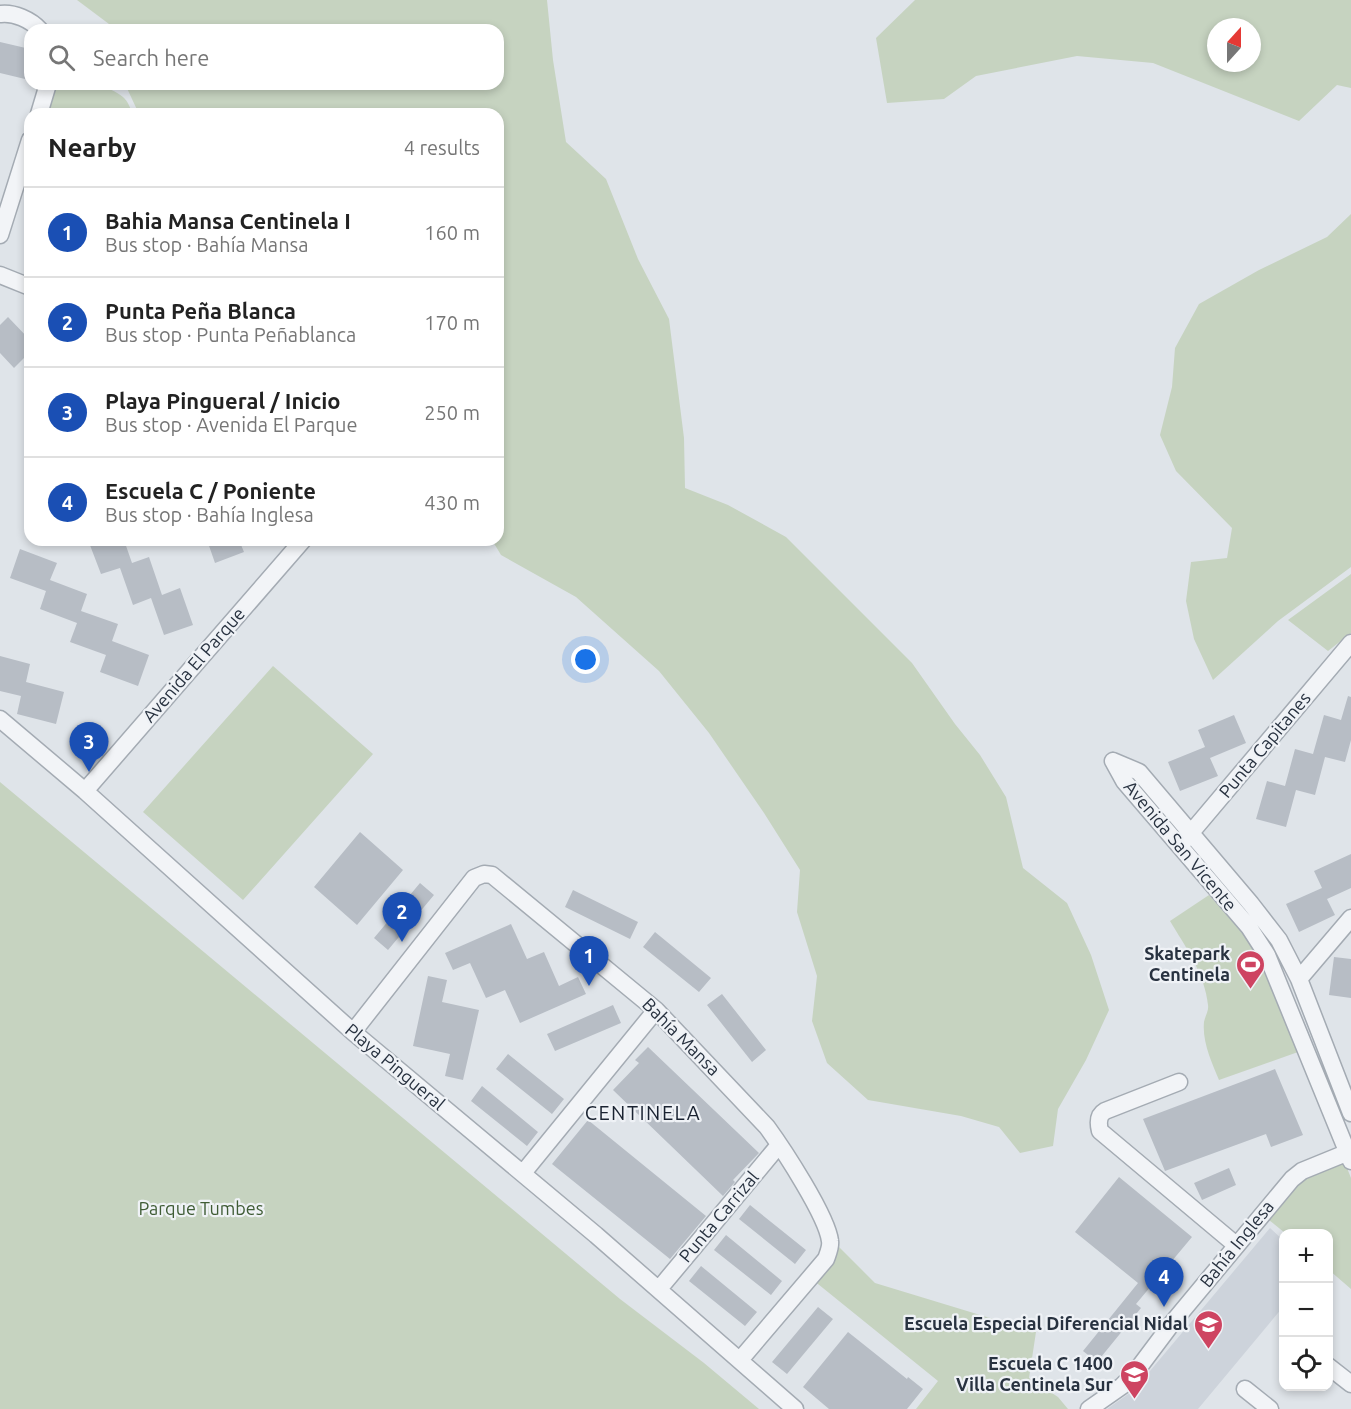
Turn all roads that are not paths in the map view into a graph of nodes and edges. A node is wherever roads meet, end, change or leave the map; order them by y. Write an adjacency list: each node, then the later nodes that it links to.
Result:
1 (0, 14): 2 (street)
2 (35, 24)
3 (46, 90): 4 (street)
4 (41, 108)
5 (24, 159): 6 (street)
6 (0, 235)
7 (0, 275): 8 (street)
8 (24, 285)
9 (297, 546): 12 (street, Avenida El Parque)
10 (1351, 643): 13 (street, Punta Capitanes)
11 (0, 719): 12 (street, Playa Pingueral)
12 (85, 791): 17 (street, Playa Pingueral)
13 (1185, 840): 13 (street, Avenida San Vicente); 15 (street, Avenida San Vicente); 21 (street, Avenida San Vicente)
14 (1351, 918): 15 (street)
15 (1299, 979): 19 (street, Avenida San Vicente)
16 (656, 1010): 17 (street, Bahía Mansa); 20 (street, Bahía Mansa); 22 (street)
17 (353, 1032): 22 (street, Playa Pingueral)
18 (1179, 1082): 23 (street)
19 (1351, 1113)
20 (779, 1144): 24 (street, Punta Carrizal); 25 (street, Bahía Mansa)
21 (1350, 1155): 23 (street, Bahía Inglesa)
22 (523, 1173): 24 (street, Playa Pingueral)
23 (1236, 1245): 30 (street, Bahía Inglesa)
24 (659, 1289): 25 (street, Playa Pingueral)
25 (740, 1360): 29 (street, Playa Pingueral)
26 (1333, 1369): 27 (street)
27 (1351, 1384)
28 (1245, 1389): 31 (street)
29 (795, 1409)
30 (1089, 1409)
31 (1269, 1409)

